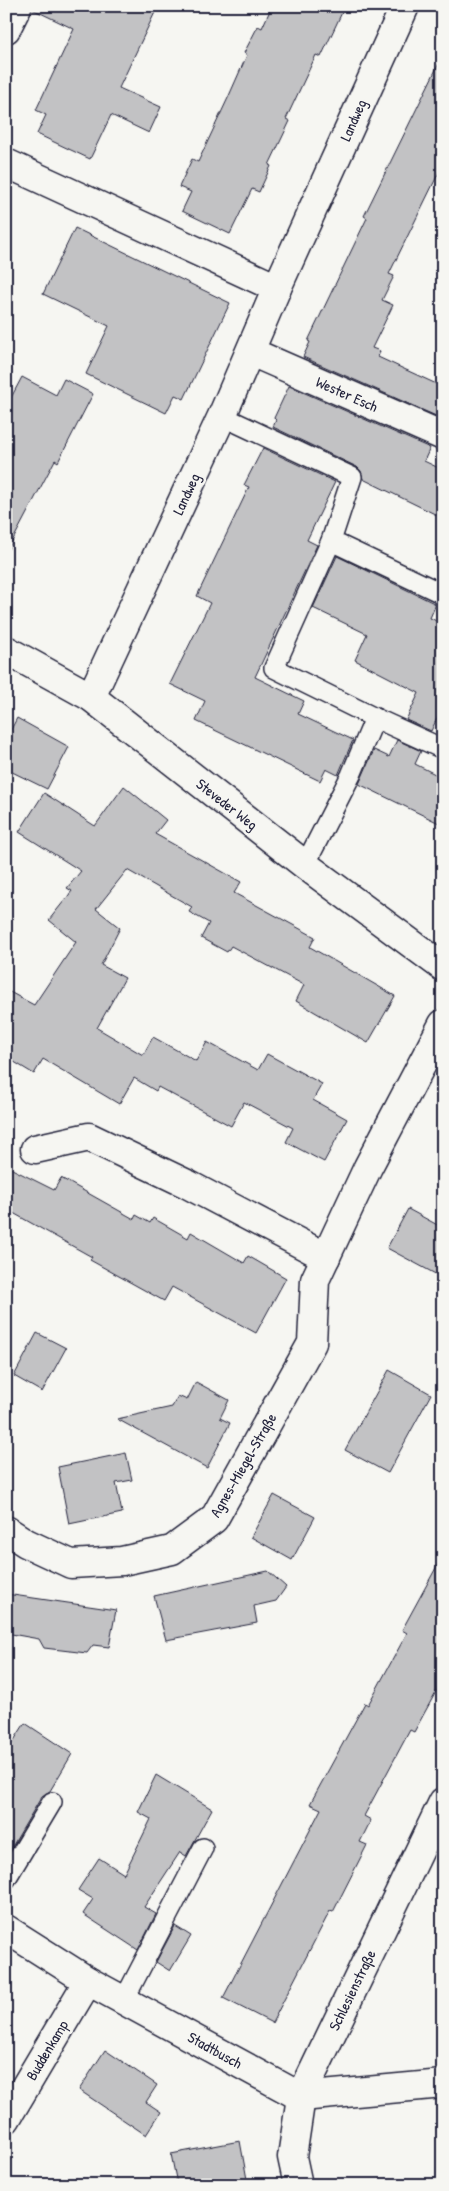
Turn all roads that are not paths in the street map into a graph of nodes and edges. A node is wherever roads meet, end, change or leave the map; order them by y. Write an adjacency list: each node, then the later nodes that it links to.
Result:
1 (15, 6): 3 (street)
2 (405, 6): 5 (street, Landweg)
3 (6, 29)
4 (6, 163): 5 (street)
5 (277, 288): 6 (street, Landweg)
6 (251, 352): 7 (street, Landweg); 8 (street, Wester Esch)
7 (222, 416): 9 (lane); 12 (street, Landweg)
8 (443, 436)
9 (331, 541): 10 (lane); 13 (lane)
10 (443, 594)
11 (6, 650): 12 (street, Steveder Weg)
12 (91, 697): 15 (street, Steveder Weg)
13 (375, 718): 14 (lane); 15 (lane)
14 (443, 749)
15 (305, 865): 16 (street, Steveder Weg)
16 (443, 967)
17 (443, 1024): 19 (street, Agnes-Miegel-Straße)
18 (35, 1149): 19 (street)
19 (326, 1257): 20 (street, Agnes-Miegel-Straße)
20 (6, 1530)
21 (52, 1802): 24 (lane)
22 (443, 1802): 29 (street, Schlesienstraße)
23 (203, 1848): 27 (lane)
24 (6, 1879)
25 (6, 1929): 26 (street, Stadtbusch)
26 (88, 1981): 27 (street, Stadtbusch); 30 (street, Buddenkamp)
27 (124, 2000): 29 (street, Stadtbusch)
28 (443, 2084): 29 (street)
29 (301, 2097): 31 (street, Schlesienstraße)
30 (6, 2119)
31 (298, 2185)

